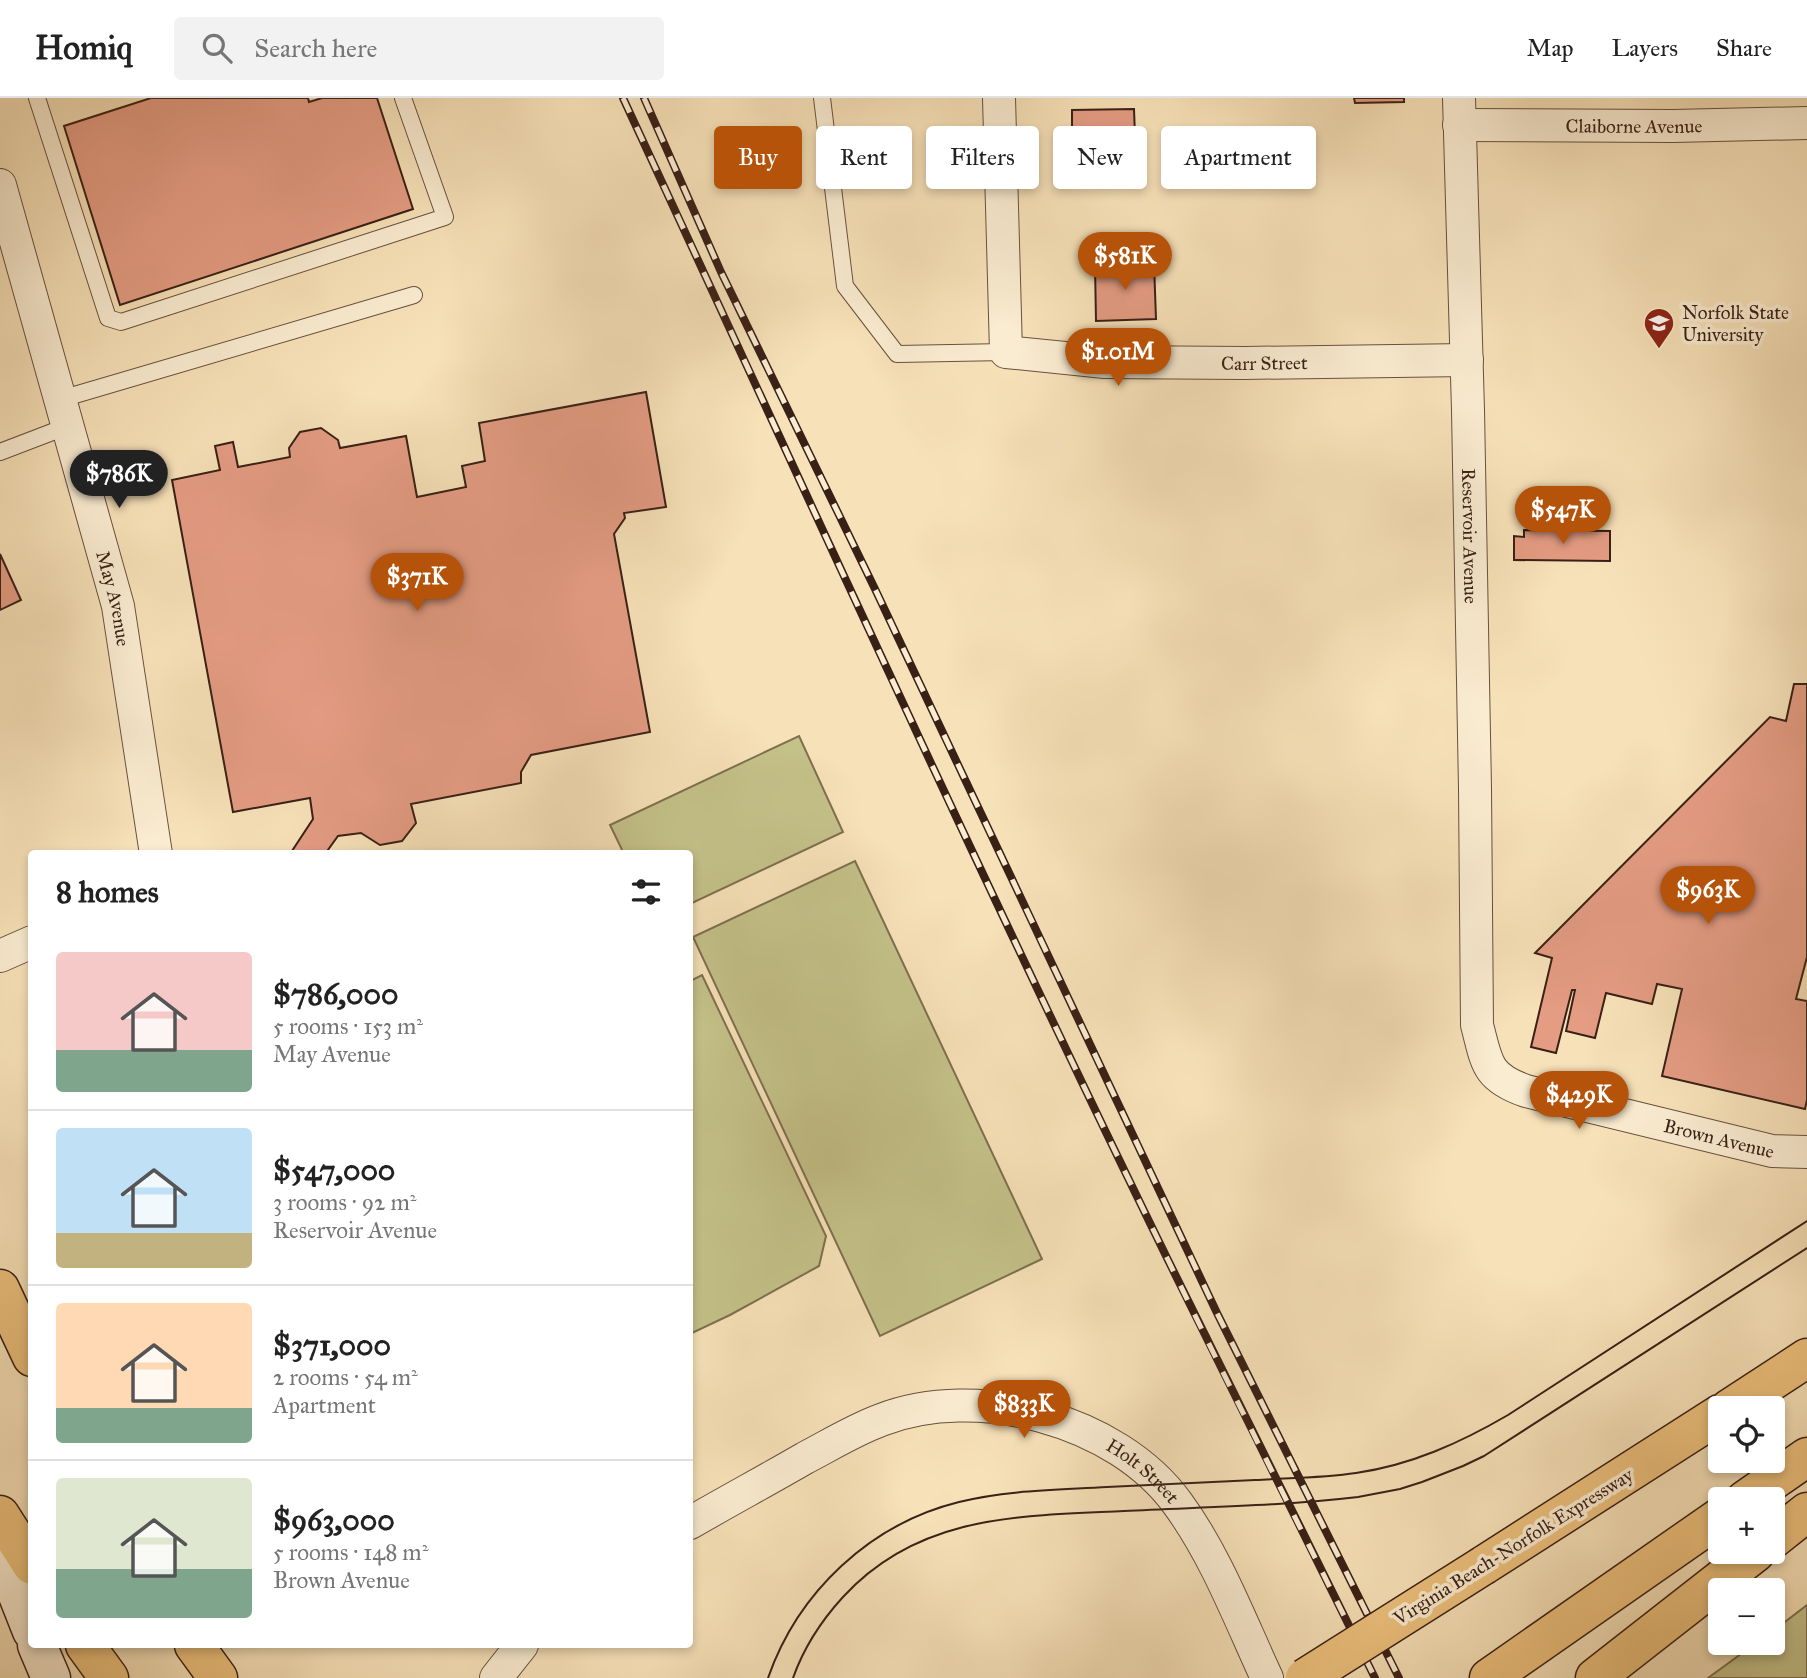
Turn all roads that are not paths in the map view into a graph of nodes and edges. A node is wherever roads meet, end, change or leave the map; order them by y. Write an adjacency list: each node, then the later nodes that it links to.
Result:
1 (37, 98): 2 (lane)
2 (403, 98)
3 (821, 98): 9 (lane)
4 (999, 98): 9 (street)
5 (1459, 111): 6 (street, Claiborne Avenue); 10 (street, Reservoir Avenue)
6 (1807, 123)
7 (0, 185): 11 (street, May Avenue)
8 (414, 295): 11 (lane)
9 (1006, 352): 10 (street, Carr Street)
10 (1467, 360): 16 (street, Reservoir Avenue)
11 (65, 413): 12 (lane); 13 (street, May Avenue)
12 (0, 452)
13 (155, 850)
14 (28, 944): 15 (street)
15 (0, 956)
16 (1477, 974): 17 (street, Brown Avenue)
17 (1807, 1152)
18 (0, 1289): 19 (highway)
19 (28, 1348)
20 (1807, 1358): 21 (highway)
21 (1749, 1396)
22 (1708, 1422): 43 (highway, Virginia Beach-Norfolk Expressway, bridge)
23 (1807, 1457): 24 (highway)
24 (1764, 1487)
25 (1807, 1512): 29 (highway)
26 (0, 1515): 31 (highway)
27 (693, 1521): 42 (street, Holt Street)
28 (1708, 1525): 44 (highway)
29 (1785, 1529)
30 (0, 1550): 33 (main road)
31 (28, 1559)
32 (1741, 1564): 45 (highway)
33 (28, 1621)
34 (38, 1648): 38 (main road)
35 (87, 1648): 39 (highway)
36 (196, 1648): 40 (highway)
37 (520, 1648): 41 (street)
38 (51, 1678)
39 (109, 1678)
40 (218, 1678)
41 (496, 1678)
42 (1268, 1678)
43 (1305, 1678)
44 (1489, 1678)
45 (1595, 1678)

